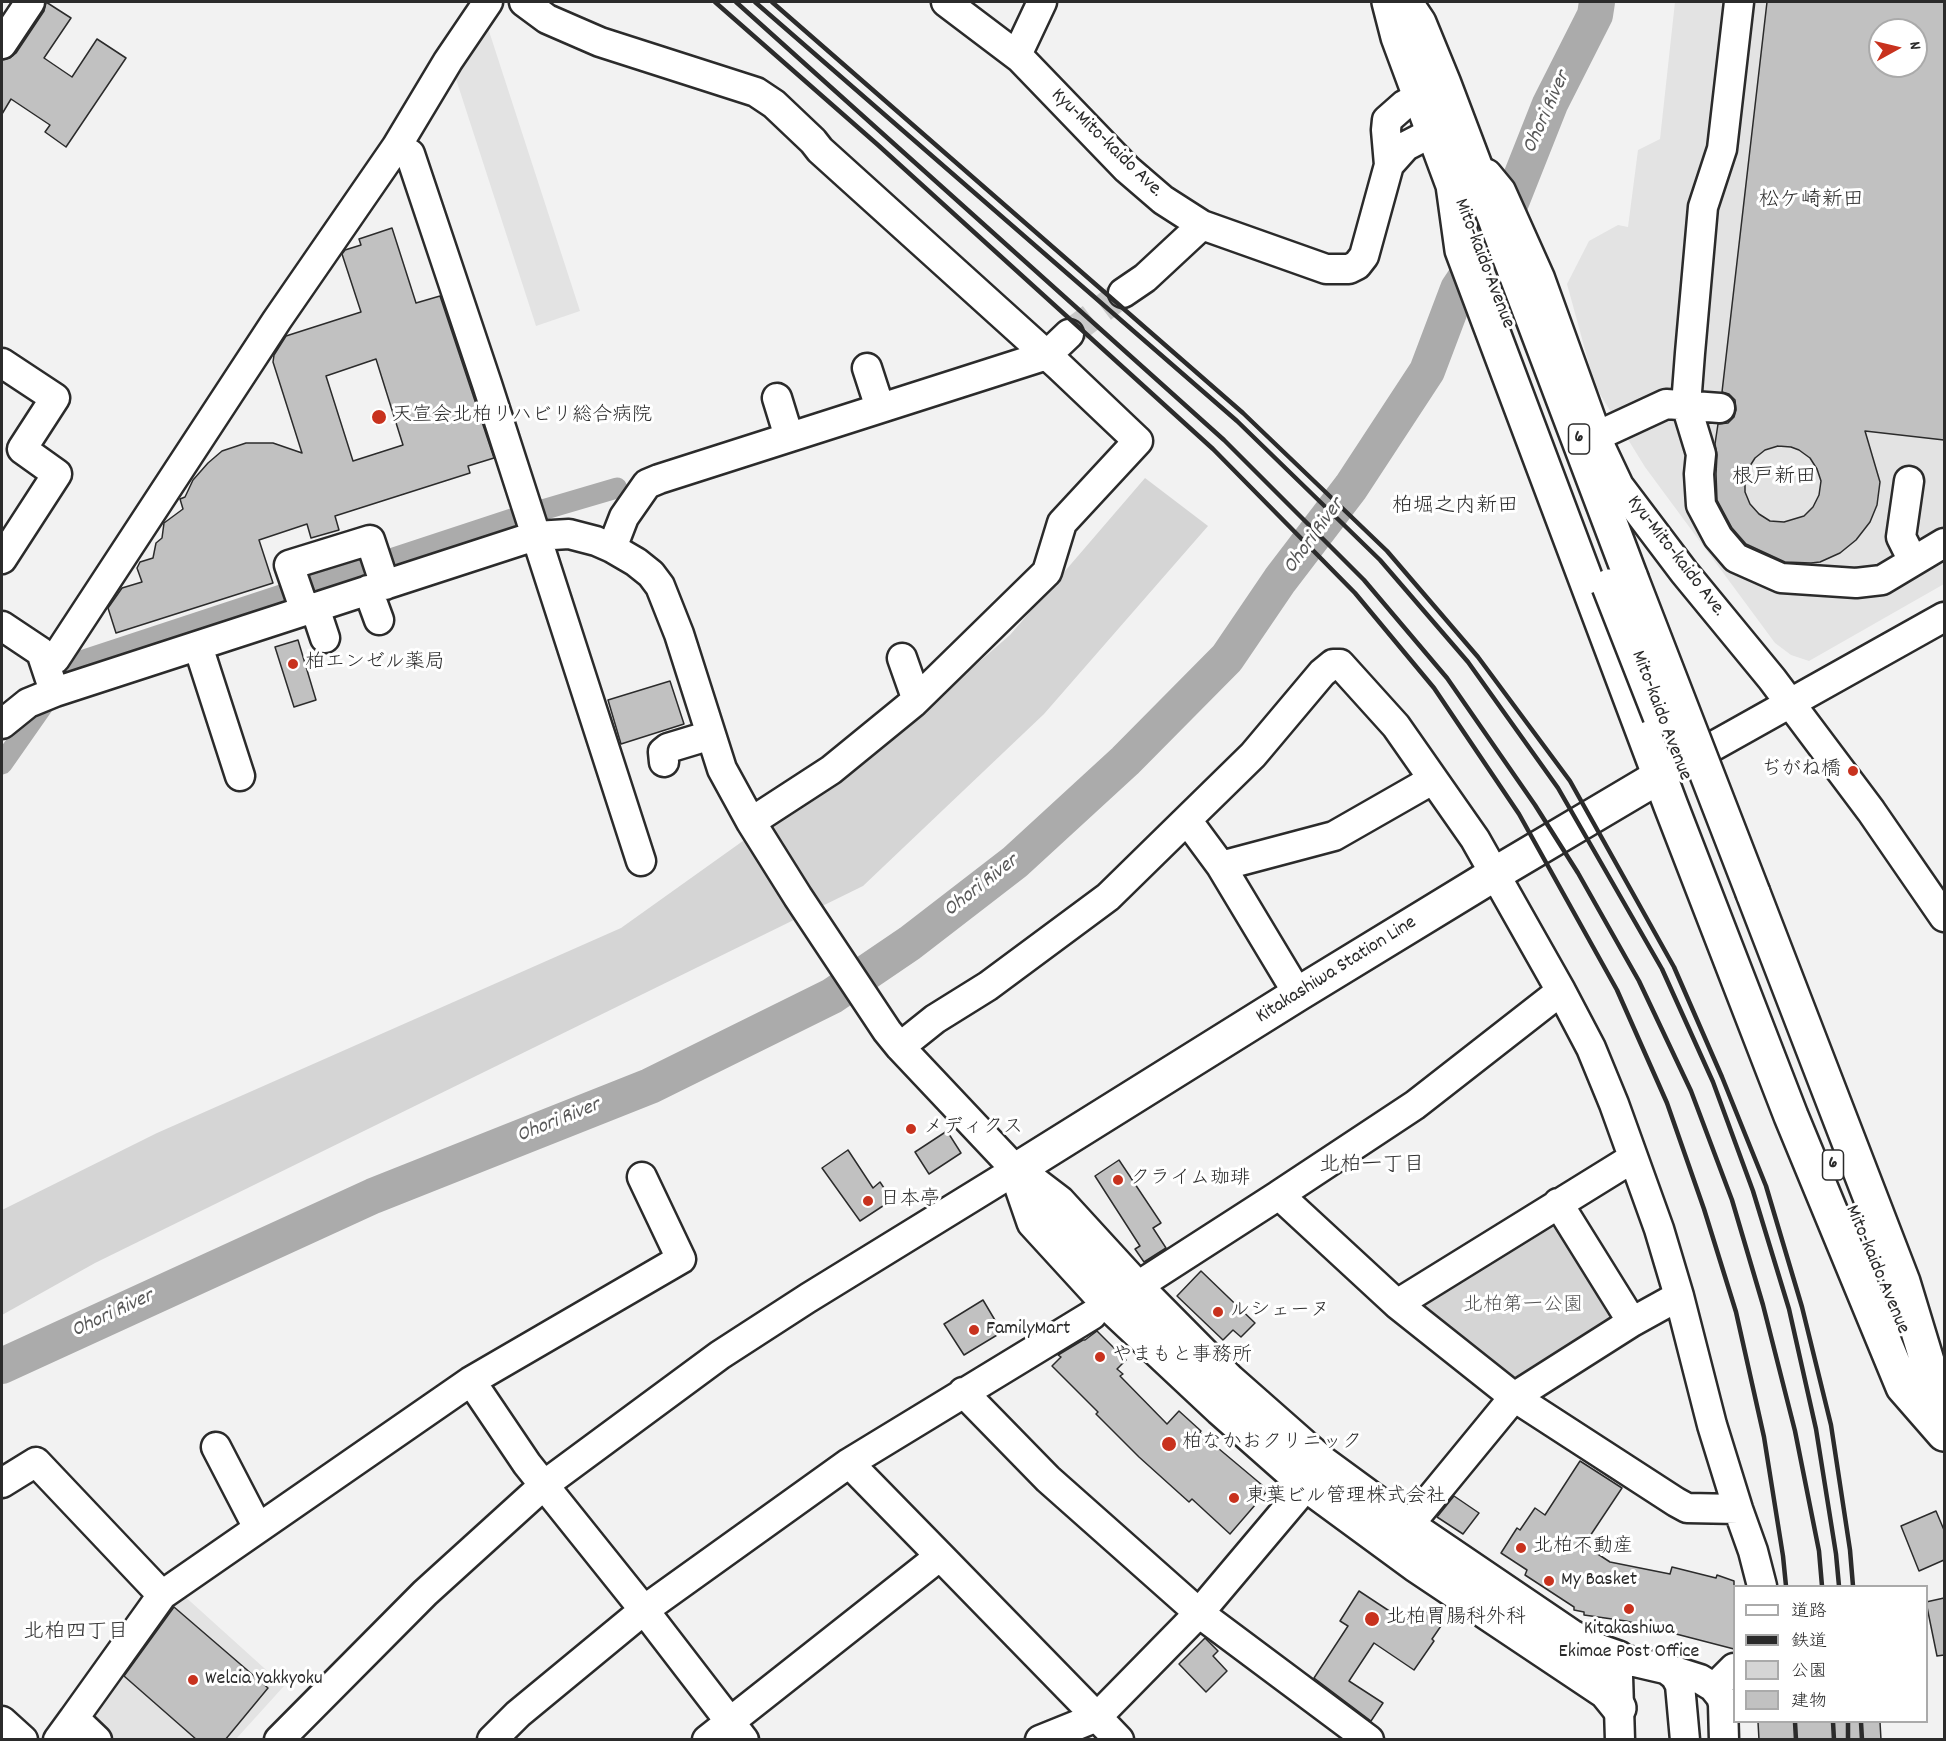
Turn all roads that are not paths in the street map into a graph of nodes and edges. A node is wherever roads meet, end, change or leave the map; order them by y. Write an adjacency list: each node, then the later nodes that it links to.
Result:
1 (30, 2): 9 (street)
2 (488, 2): 13 (street)
3 (524, 2): 20 (street)
4 (946, 2): 10 (street, Kyu-Mito-kaido Ave.)
5 (1042, 2): 10 (street)
6 (1389, 2): 11 (main road, Mito-kaido Avenue / 6)
7 (1405, 2): 11 (main road, Mito-kaido Avenue / 6)
8 (1739, 2): 24 (street)
9 (2, 44)
10 (1017, 56): 15 (street, Kyu-Mito-kaido Ave.)
11 (1438, 94): 12 (main road, Mito-kaido Avenue / 6); 14 (street, Kyu-Mito-kaido Ave.); 16 (main road, Mito-kaido Avenue / 6)
12 (1434, 134): 14 (street, Kyu-Mito-kaido Ave.); 19 (main road, Mito-kaido Avenue / 6)
13 (397, 146): 30 (street); 44 (street)
14 (1389, 165): 15 (street, Kyu-Mito-kaido Ave.)
15 (1202, 225): 17 (street)
16 (1533, 289): 27 (street, Kyu-Mito-kaido Ave.); 35 (main road, Mito-kaido Avenue / 6)
17 (1123, 293)
18 (1068, 334): 20 (street)
19 (1505, 341): 35 (main road, Mito-kaido Avenue / 6); 52 (main road)
20 (1047, 355): 25 (street); 46 (street)
21 (2, 363): 33 (street)
22 (867, 368): 25 (street)
23 (777, 398): 28 (street)
24 (1686, 405): 26 (street); 27 (street); 34 (street)
25 (880, 408): 28 (street)
26 (1720, 408)
27 (1597, 436): 47 (street, Kyu-Mito-kaido Ave.)
28 (789, 437): 32 (street)
29 (1909, 481): 34 (street)
30 (535, 536): 32 (street); 36 (street); 56 (street)
31 (1944, 543): 34 (street)
32 (612, 548): 49 (street)
33 (2, 559)
34 (1913, 561)
35 (1620, 582): 59 (main road, Mito-kaido Avenue / 6, bridge)
36 (377, 588): 37 (street); 37 (street); 39 (street)
37 (310, 609): 41 (street); 42 (street)
38 (1944, 617): 47 (street)
39 (379, 620)
40 (2, 626): 44 (street)
41 (326, 638)
42 (198, 646): 45 (street); 51 (street)
43 (902, 658): 46 (street)
44 (45, 663): 45 (street)
45 (55, 692): 48 (street)
46 (919, 698): 55 (street)
47 (1790, 705): 52 (street); 60 (street, Kyu-Mito-kaido Ave.)
48 (2, 724)
49 (711, 735): 50 (street); 55 (street)
50 (664, 762)
51 (240, 776)
52 (1660, 776): 58 (main road, Kitakashiwa Station Line); 79 (main road)
53 (1432, 780): 54 (street); 57 (street); 58 (street)
54 (1187, 820): 57 (street); 63 (street)
55 (751, 822): 63 (street)
56 (641, 861)
57 (1221, 866): 62 (street)
58 (1493, 875): 61 (street); 62 (main road, Kitakashiwa Station Line)
59 (1742, 896): 77 (main road, Mito-kaido Avenue / 6); 78 (main road, Mito-kaido Avenue / 6)
60 (1944, 917)
61 (1561, 991): 64 (street); 67 (street)
62 (1298, 994): 65 (main road, Kitakashiwa Station Line)
63 (893, 1039): 65 (street)
64 (1633, 1158): 68 (street); 70 (street)
65 (1017, 1170): 82 (main road); 84 (street)
66 (642, 1178): 74 (street)
67 (1279, 1195): 69 (street); 71 (street)
68 (1558, 1203): 71 (street); 73 (street)
69 (1147, 1280)
70 (1679, 1296): 73 (street); 85 (street)
71 (1397, 1304): 76 (street)
72 (1092, 1316): 75 (street)
73 (1632, 1323): 76 (street)
74 (471, 1381): 84 (street); 87 (street)
75 (963, 1392): 81 (street); 92 (street)
76 (1514, 1397): 85 (street); 86 (street)
77 (1944, 1417)
78 (1944, 1426)
79 (1944, 1434)
80 (216, 1447): 87 (street)
81 (849, 1463): 88 (street); 91 (street)
82 (1315, 1474): 86 (main road); 92 (street); 99 (main road)
83 (2, 1483): 90 (street)
84 (544, 1485): 91 (street); 104 (street)
85 (1738, 1509): 89 (street)
86 (1408, 1526): 93 (main road)
87 (258, 1528): 90 (street)
88 (940, 1556): 97 (street); 101 (street)
89 (1762, 1585)
90 (162, 1595): 100 (street)
91 (644, 1610): 101 (street); 105 (street)
92 (1199, 1613): 97 (street); 109 (street)
93 (1614, 1657): 94 (street); 99 (street)
94 (1666, 1669): 96 (street); 110 (street)
95 (1733, 1669): 96 (street)
96 (1714, 1688): 111 (street)
97 (1097, 1717): 107 (street); 108 (street)
98 (2, 1721): 102 (street)
99 (1620, 1724)
100 (66, 1729): 103 (street)
101 (737, 1730): 106 (street)
102 (23, 1740)
103 (97, 1740)
104 (279, 1740)
105 (492, 1740)
106 (707, 1740)
107 (1040, 1740)
108 (1119, 1740)
109 (1369, 1740)
110 (1685, 1740)
111 (1725, 1740)

